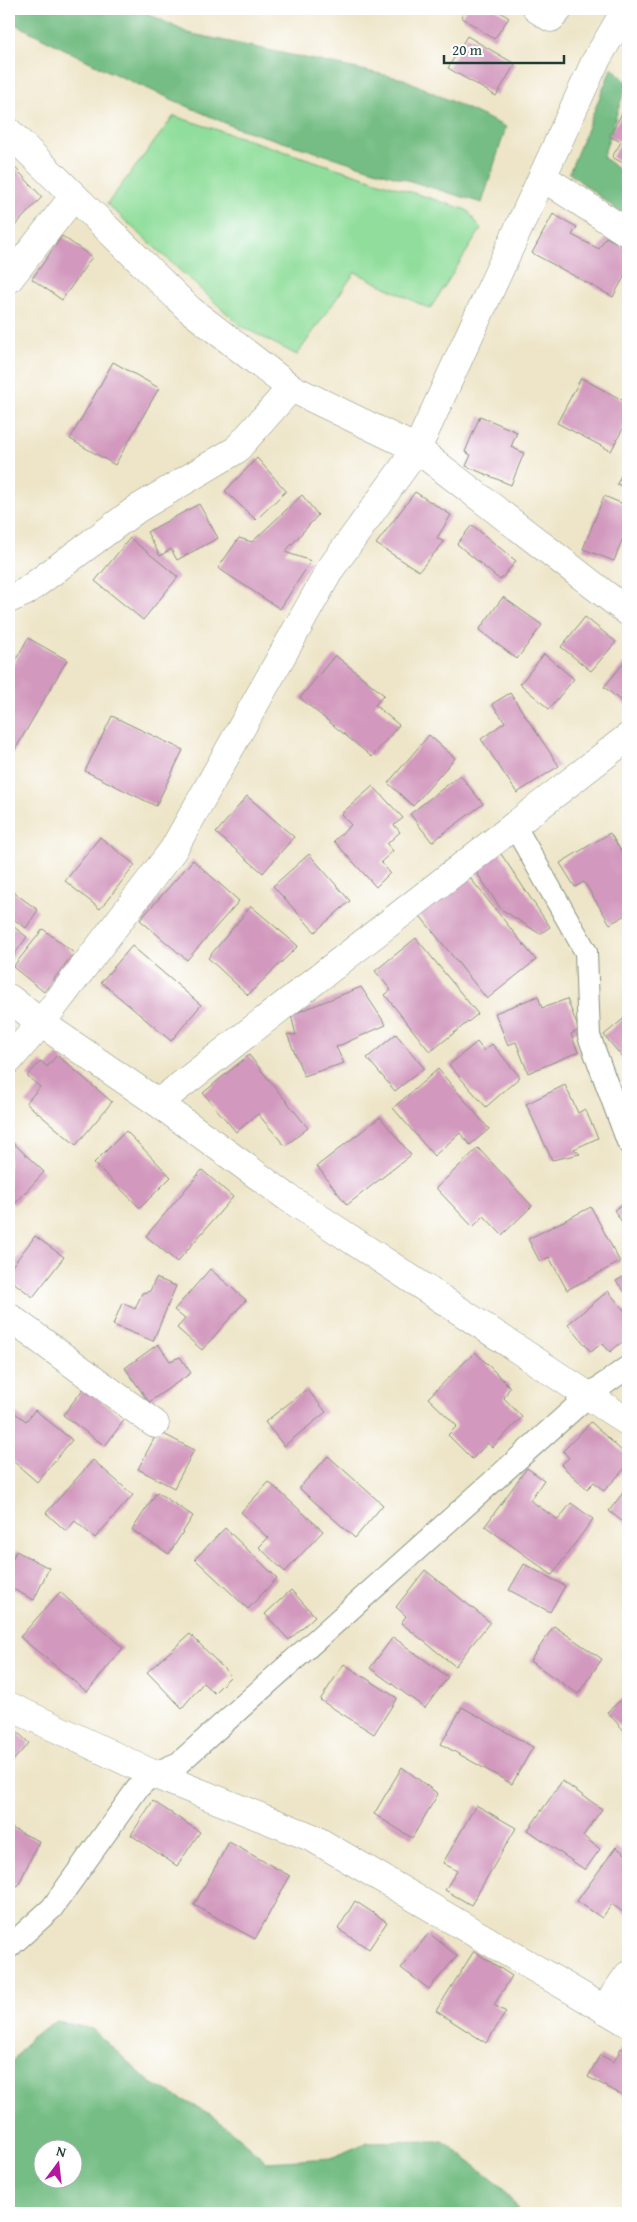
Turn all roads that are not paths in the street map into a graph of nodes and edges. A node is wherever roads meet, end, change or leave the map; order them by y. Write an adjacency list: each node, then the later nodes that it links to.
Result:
1 (537, 9): 2 (street)
2 (559, 9)
3 (626, 9): 5 (street)
4 (9, 132): 6 (street)
5 (544, 178): 7 (street); 10 (street)
6 (74, 196): 8 (street); 9 (street)
7 (628, 233)
8 (9, 279)
9 (291, 388): 10 (street); 11 (street)
10 (417, 449): 12 (street); 16 (street)
11 (9, 599)
12 (628, 612)
13 (628, 737): 14 (street)
14 (514, 826): 18 (street); 19 (lane)
15 (9, 998): 16 (street)
16 (41, 1023): 17 (street); 18 (street)
17 (9, 1060)
18 (158, 1103): 22 (street)
19 (628, 1142)
20 (9, 1317): 24 (street)
21 (628, 1367): 22 (lane)
22 (589, 1395): 23 (street); 26 (lane)
23 (628, 1422)
24 (154, 1424)
25 (9, 1706): 26 (street)
26 (153, 1774): 27 (lane); 29 (street)
27 (9, 1947)
28 (628, 1975): 29 (street)
29 (604, 2009): 30 (street)
30 (628, 2023)

